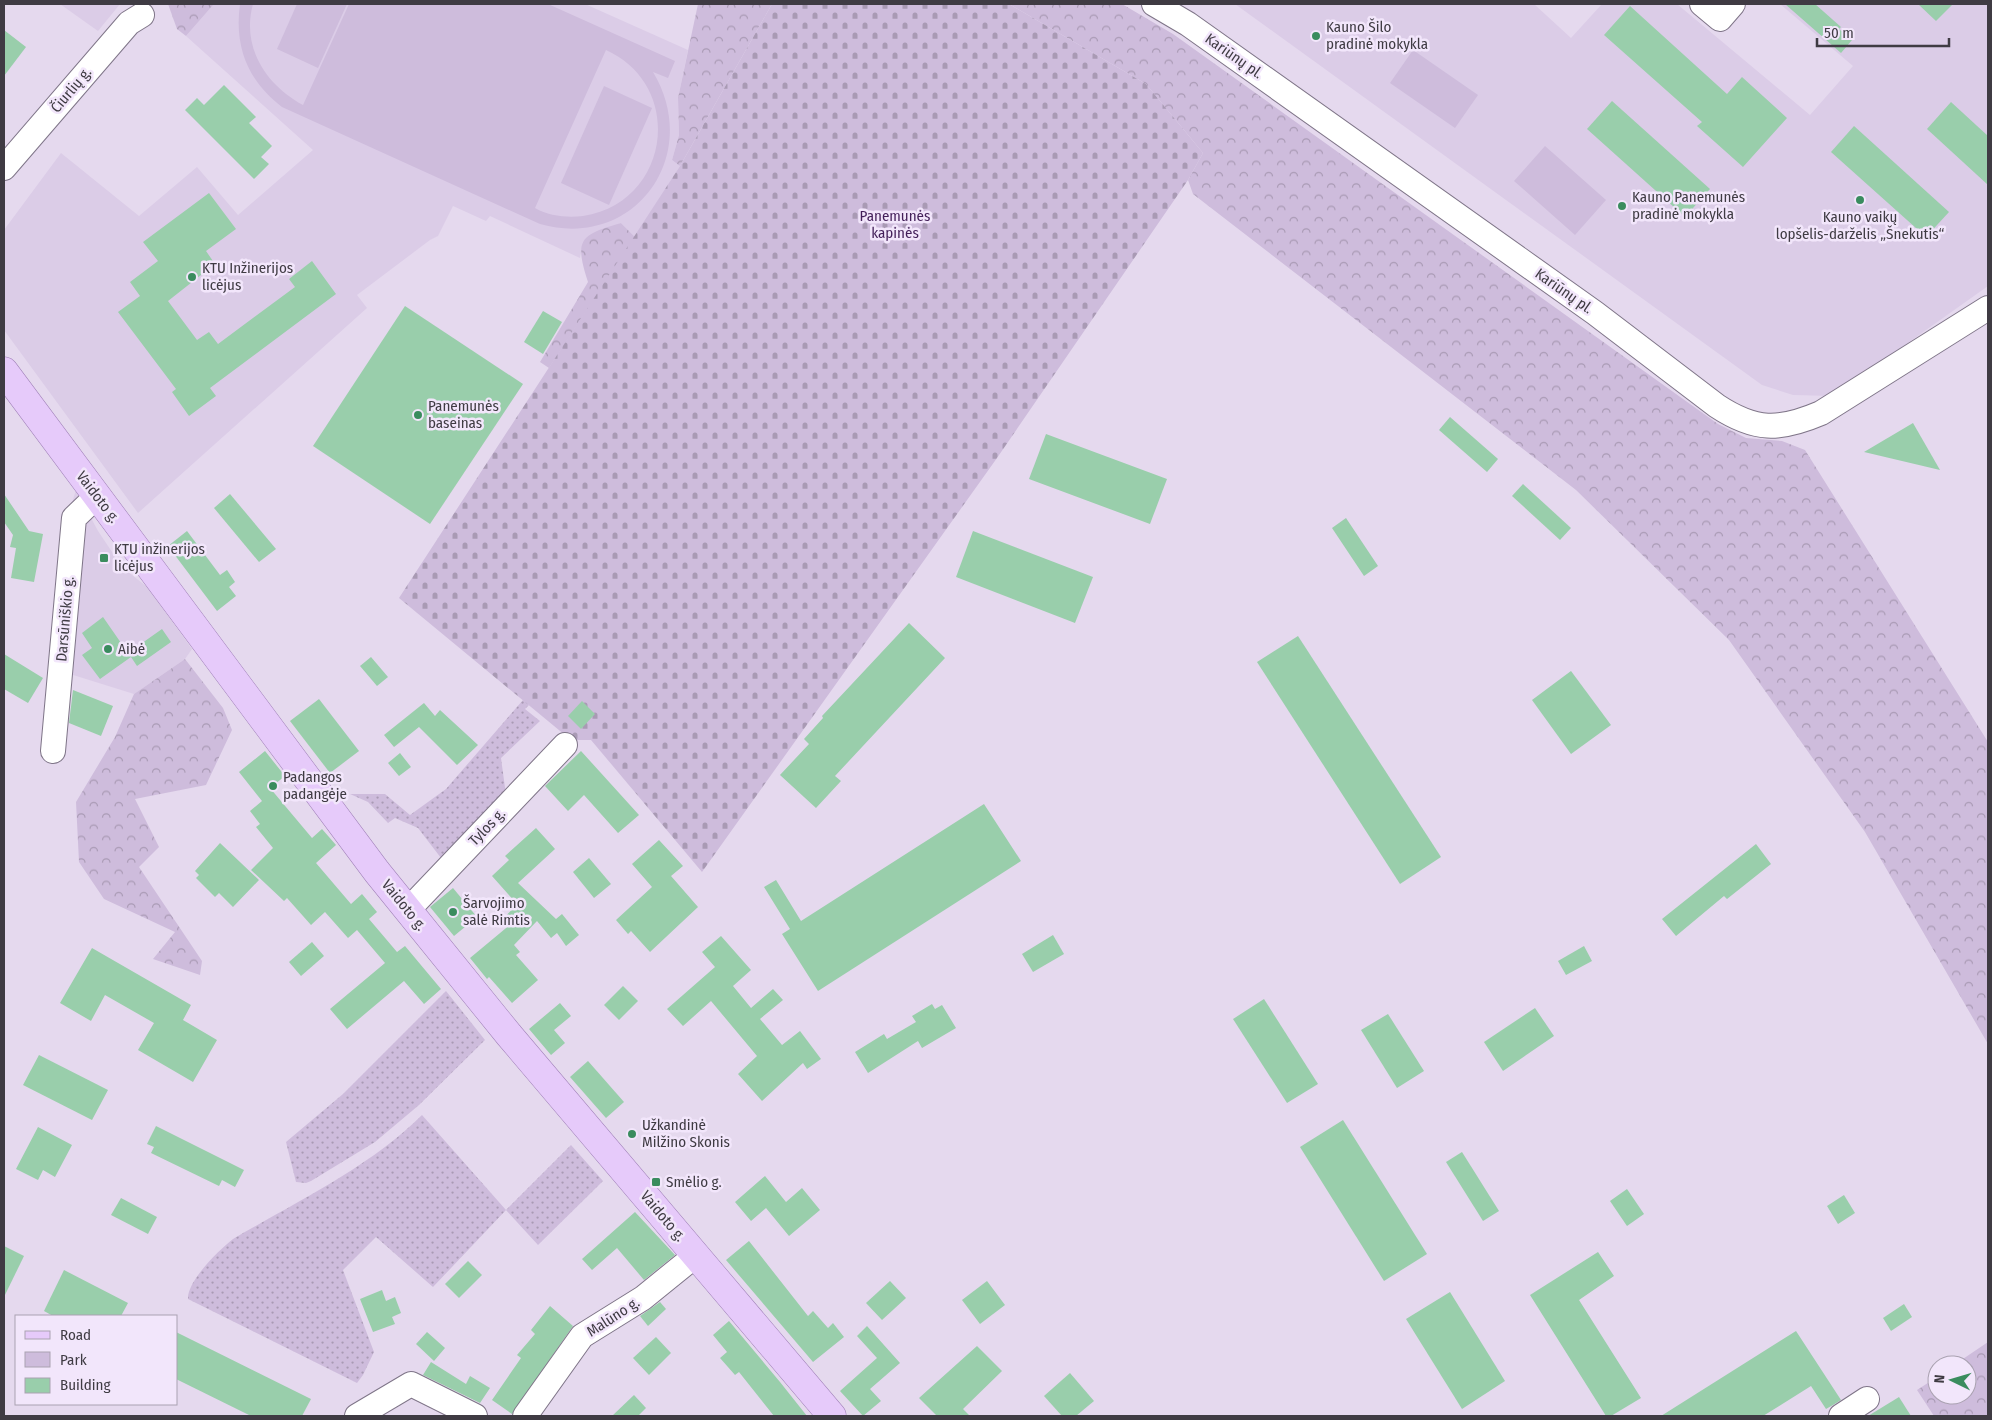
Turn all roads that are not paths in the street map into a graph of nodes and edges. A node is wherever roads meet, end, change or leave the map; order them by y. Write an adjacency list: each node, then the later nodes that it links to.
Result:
1 (1154, 4): 6 (street, Kariūnų pl.)
2 (1702, 4): 3 (street)
3 (1726, 12)
4 (142, 15): 5 (street, Čiurlių g.)
5 (4, 168)
6 (1988, 308)
7 (4, 371): 8 (main road, Vaidoto g.)
8 (98, 496): 10 (street, Darsūniškio g.); 11 (main road, Vaidoto g.)
9 (566, 744): 11 (street, Tylos g.)
10 (54, 751)
11 (408, 910): 12 (main road, Vaidoto g.)
12 (696, 1255): 16 (street, Malūno g.); 17 (main road, Vaidoto g.)
13 (1867, 1399): 18 (street)
14 (357, 1416): 15 (street)
15 (475, 1416)
16 (525, 1416)
17 (832, 1416)
18 (1841, 1416)

